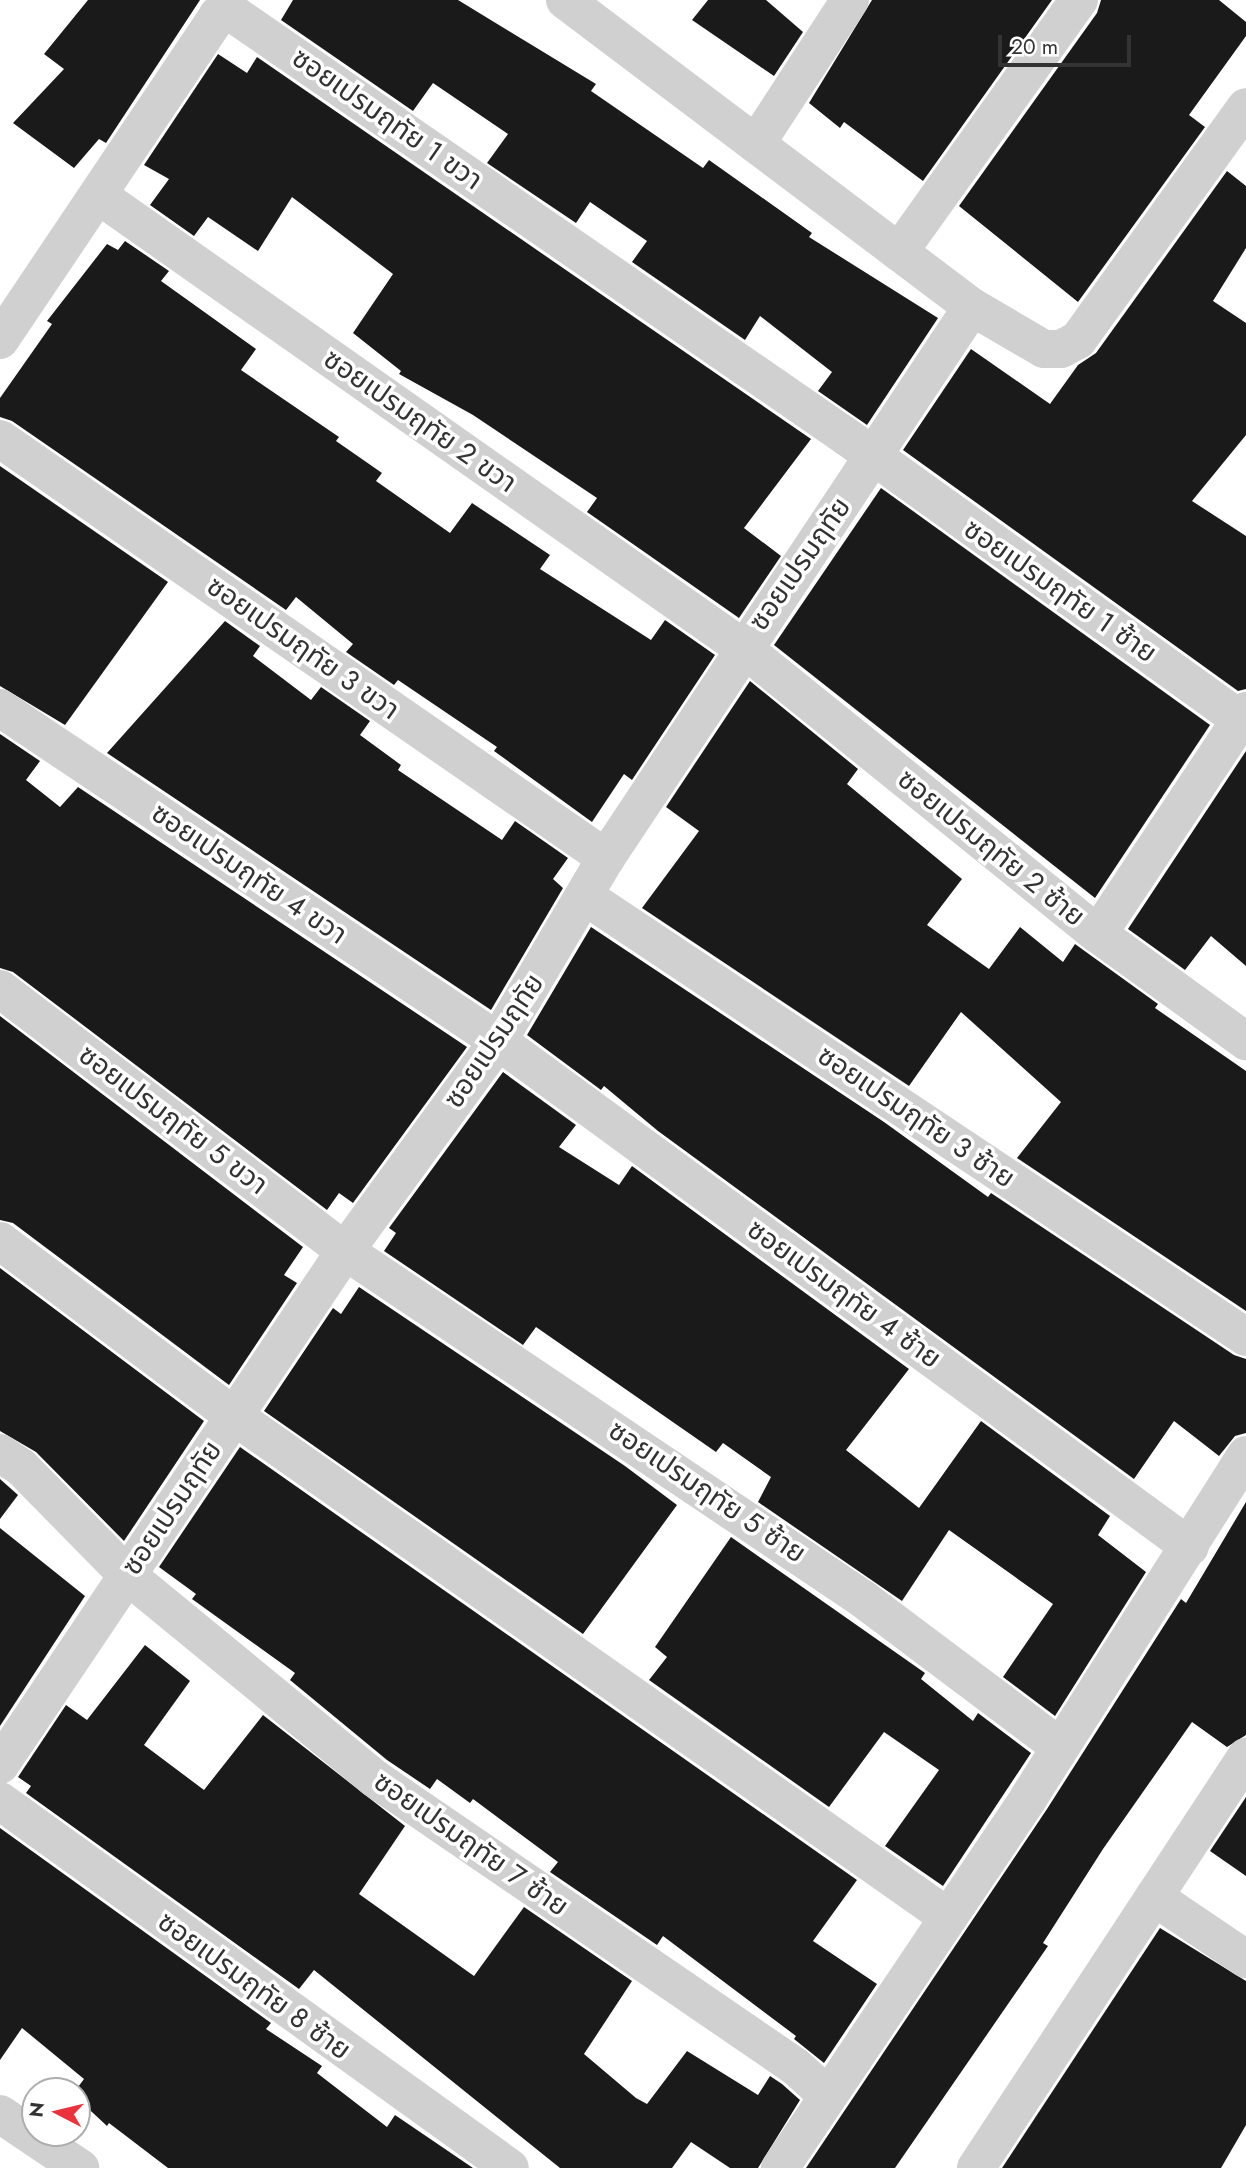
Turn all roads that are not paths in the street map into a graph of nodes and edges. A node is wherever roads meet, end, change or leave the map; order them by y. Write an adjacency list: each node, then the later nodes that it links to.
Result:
1 (850, 0): 5 (street)
2 (1079, 0): 7 (street)
3 (586, 6): 5 (street)
4 (1246, 107): 8 (street)
5 (756, 144): 7 (street)
6 (98, 195): 9 (street, ซอยเปรมฤทัย 1 ขวา); 11 (street, ซอยเปรมฤทัย 1 ขวา); 12 (street, ซอยเปรมฤทัย 2 ขวา)
7 (899, 252): 8 (street)
8 (972, 307): 11 (street, ซอยเปรมฤทัย)
9 (0, 340)
10 (0, 439): 15 (street, ซอยเปรมฤทัย 3 ขวา)
11 (873, 459): 12 (street, ซอยเปรมฤทัย); 14 (street, ซอยเปรมฤทัย 1 ซ้าย)
12 (743, 648): 15 (street, ซอยเปรมฤทัย); 17 (street, ซอยเปรมฤทัย 2 ซ้าย)
13 (0, 708): 19 (street, ซอยเปรมฤทัย 4 ขวา)
14 (1244, 718): 17 (street)
15 (606, 858): 16 (street, ซอยเปรมฤทัย)
16 (586, 897): 19 (street, ซอยเปรมฤทัย); 23 (street, ซอยเปรมฤทัย 3 ซ้าย)
17 (1098, 934): 20 (street, ซอยเปรมฤทัย 2 ซ้าย)
18 (0, 989): 22 (street, ซอยเปรมฤทัย 5 ขวา)
19 (498, 1041): 22 (street, ซอยเปรมฤทัย); 27 (street, ซอยเปรมฤทัย 4 ซ้าย)
20 (1246, 1041)
21 (0, 1241): 24 (street)
22 (345, 1251): 24 (street, ซอยเปรมฤทัย); 29 (street, ซอยเปรมฤทัย 5 ซ้าย)
23 (1246, 1337)
24 (234, 1416): 28 (street, ซอยเปรมฤทัย); 34 (street)
25 (0, 1453): 28 (street, ซอยเปรมฤทัย 7 ซ้าย)
26 (1246, 1455): 27 (street)
27 (1190, 1547): 29 (street)
28 (127, 1575): 31 (street, ซอยเปรมฤทัย); 36 (street, ซอยเปรมฤทัย 7 ซ้าย)
29 (1060, 1747): 34 (street)
30 (1246, 1757): 33 (street)
31 (0, 1765)
32 (0, 1801): 39 (street, ซอยเปรมฤทัย 8 ซ้าย)
33 (1154, 1897): 35 (street); 41 (street)
34 (948, 1917): 36 (street)
35 (1246, 1959)
36 (828, 2096): 40 (street)
37 (0, 2113): 38 (street)
38 (80, 2168)
39 (510, 2168)
40 (780, 2168)
41 (976, 2168)

